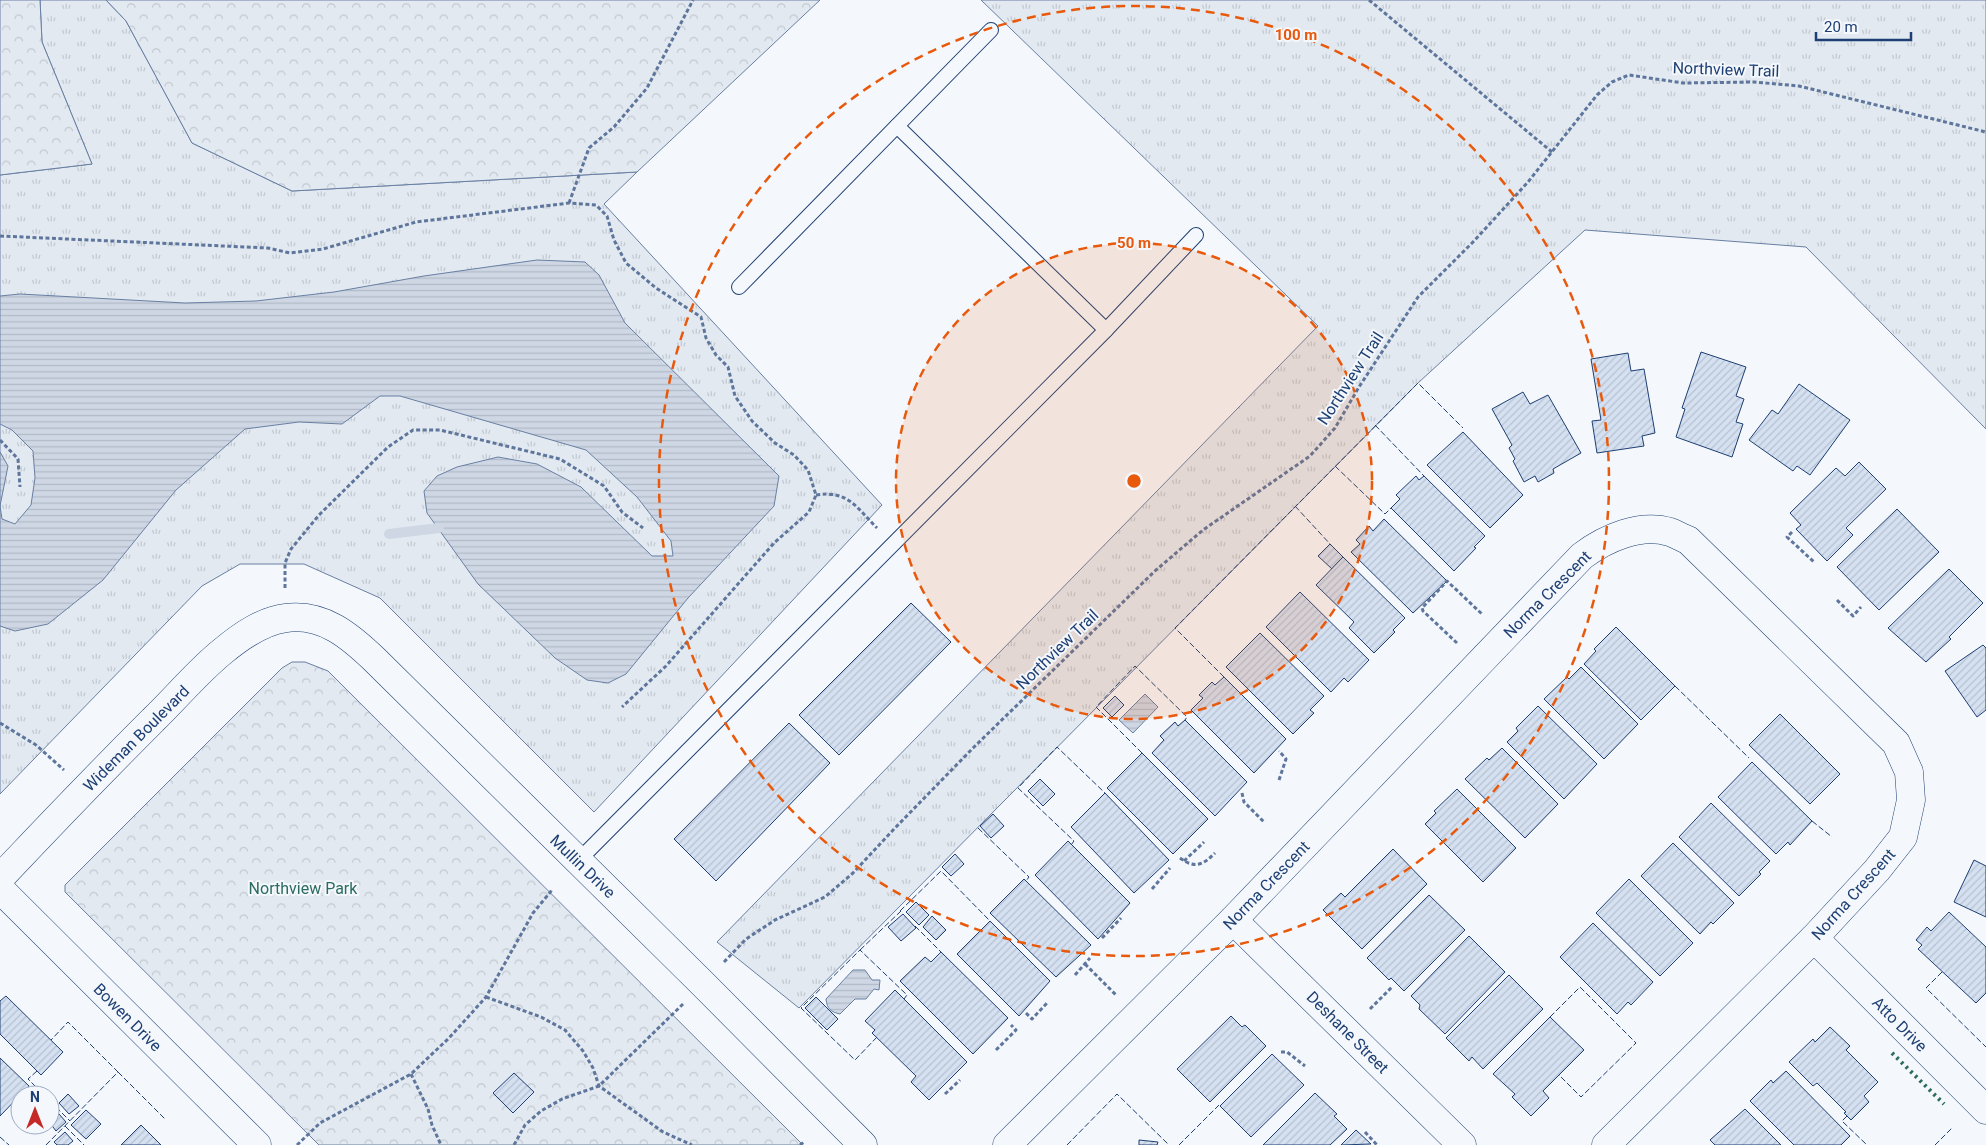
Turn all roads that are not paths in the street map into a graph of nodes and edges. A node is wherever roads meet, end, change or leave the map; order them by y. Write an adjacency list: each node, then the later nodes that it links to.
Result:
1 (991, 30): 2 (lane)
2 (897, 126): 4 (lane); 5 (lane)
3 (1196, 235): 5 (lane)
4 (739, 287)
5 (1106, 330): 7 (lane)
6 (286, 618): 7 (street, Mullin Drive); 8 (street, Wideman Boulevard)
7 (578, 862): 14 (street, Mullin Drive)
8 (0, 878)
9 (0, 889): 13 (street, Bowen Drive)
10 (1233, 920): 11 (street, Norma Crescent); 15 (street, Norma Crescent); 16 (street, Deshane Street)
11 (1814, 938): 12 (street, Atto Drive); 17 (street, Norma Crescent)
12 (1986, 1110)
13 (257, 1145)
14 (863, 1145)
15 (1007, 1145)
16 (1462, 1145)
17 (1606, 1145)

